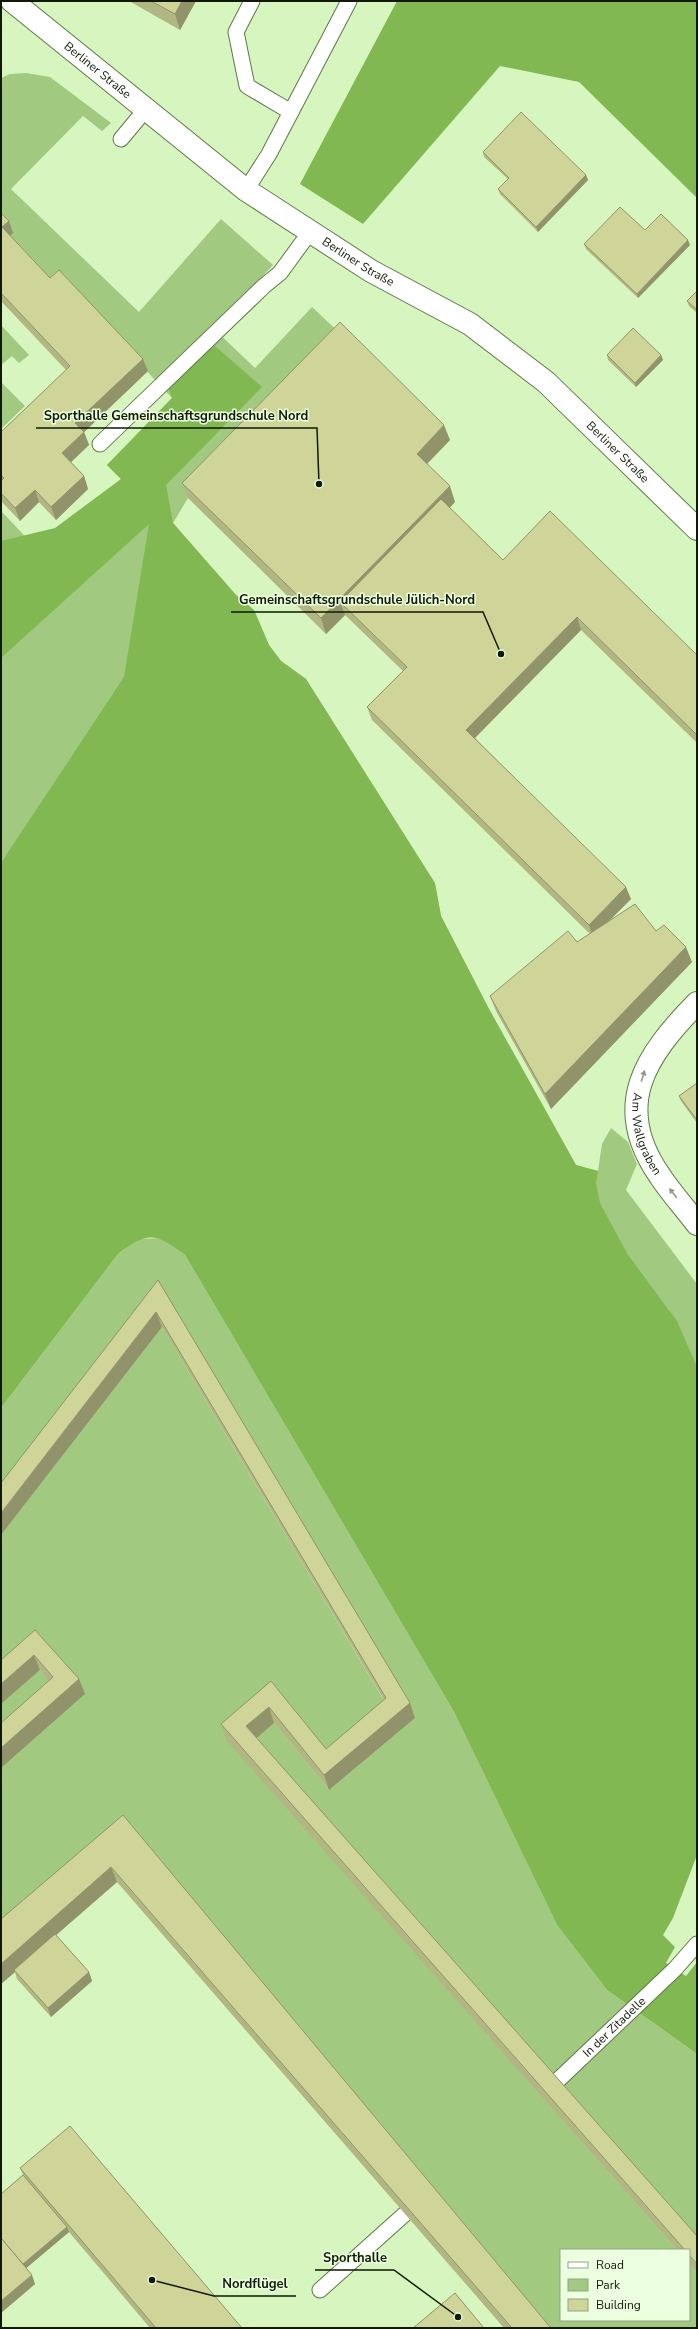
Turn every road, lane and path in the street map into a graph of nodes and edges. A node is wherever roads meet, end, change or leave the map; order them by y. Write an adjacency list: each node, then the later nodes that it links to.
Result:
1 (12, 1): 4 (street, Berliner Straße)
2 (252, 1): 5 (lane)
3 (349, 1): 5 (lane)
4 (146, 109): 6 (lane); 7 (street, Berliner Straße)
5 (291, 112): 7 (lane)
6 (121, 139)
7 (246, 190): 8 (street, Berliner Straße)
8 (310, 232): 9 (lane); 10 (street, Berliner Straße)
9 (100, 444)
10 (697, 529)
11 (697, 1003): 12 (street, Am Wallgraben, one-way to 11)
12 (697, 1224)
13 (697, 1944): 14 (lane, In der Zitadelle)
14 (554, 2084)
15 (406, 2213): 16 (lane)
16 (320, 2290)

